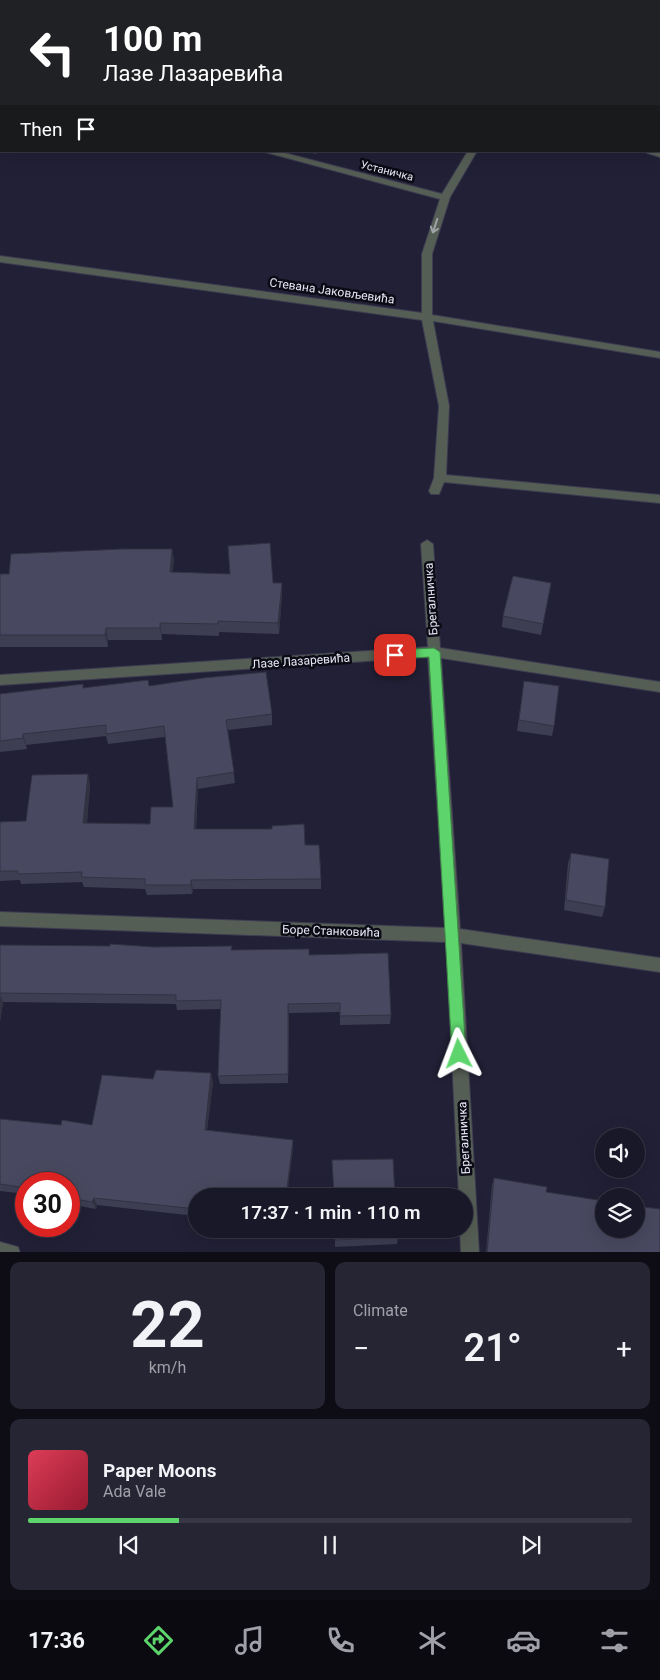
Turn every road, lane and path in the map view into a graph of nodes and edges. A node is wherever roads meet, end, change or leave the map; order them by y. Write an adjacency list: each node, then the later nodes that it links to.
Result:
1 (269, 152): 3 (street, Устаничка)
2 (472, 152): 3 (street)
3 (445, 197): 5 (street, one-way to 5)
4 (0, 259): 5 (street, Стевана Јаковљевића)
5 (427, 317): 6 (street, Стевана Јаковљевића); 7 (street)
6 (660, 355)
7 (440, 478): 8 (street); 9 (street)
8 (435, 491)
9 (660, 499)
10 (427, 544): 11 (street, Брегалничка)
11 (434, 652): 12 (street, Лазе Лазаревића); 13 (street, Лазе Лазаревића); 15 (street, Брегалничка)
12 (0, 680)
13 (660, 687)
14 (0, 919): 15 (street, Боре Станковића)
15 (453, 935): 16 (street, Боре Станковића); 19 (street, Брегалничка)
16 (660, 965)
17 (0, 1251): 18 (street)
18 (12, 1252)
19 (470, 1252)

